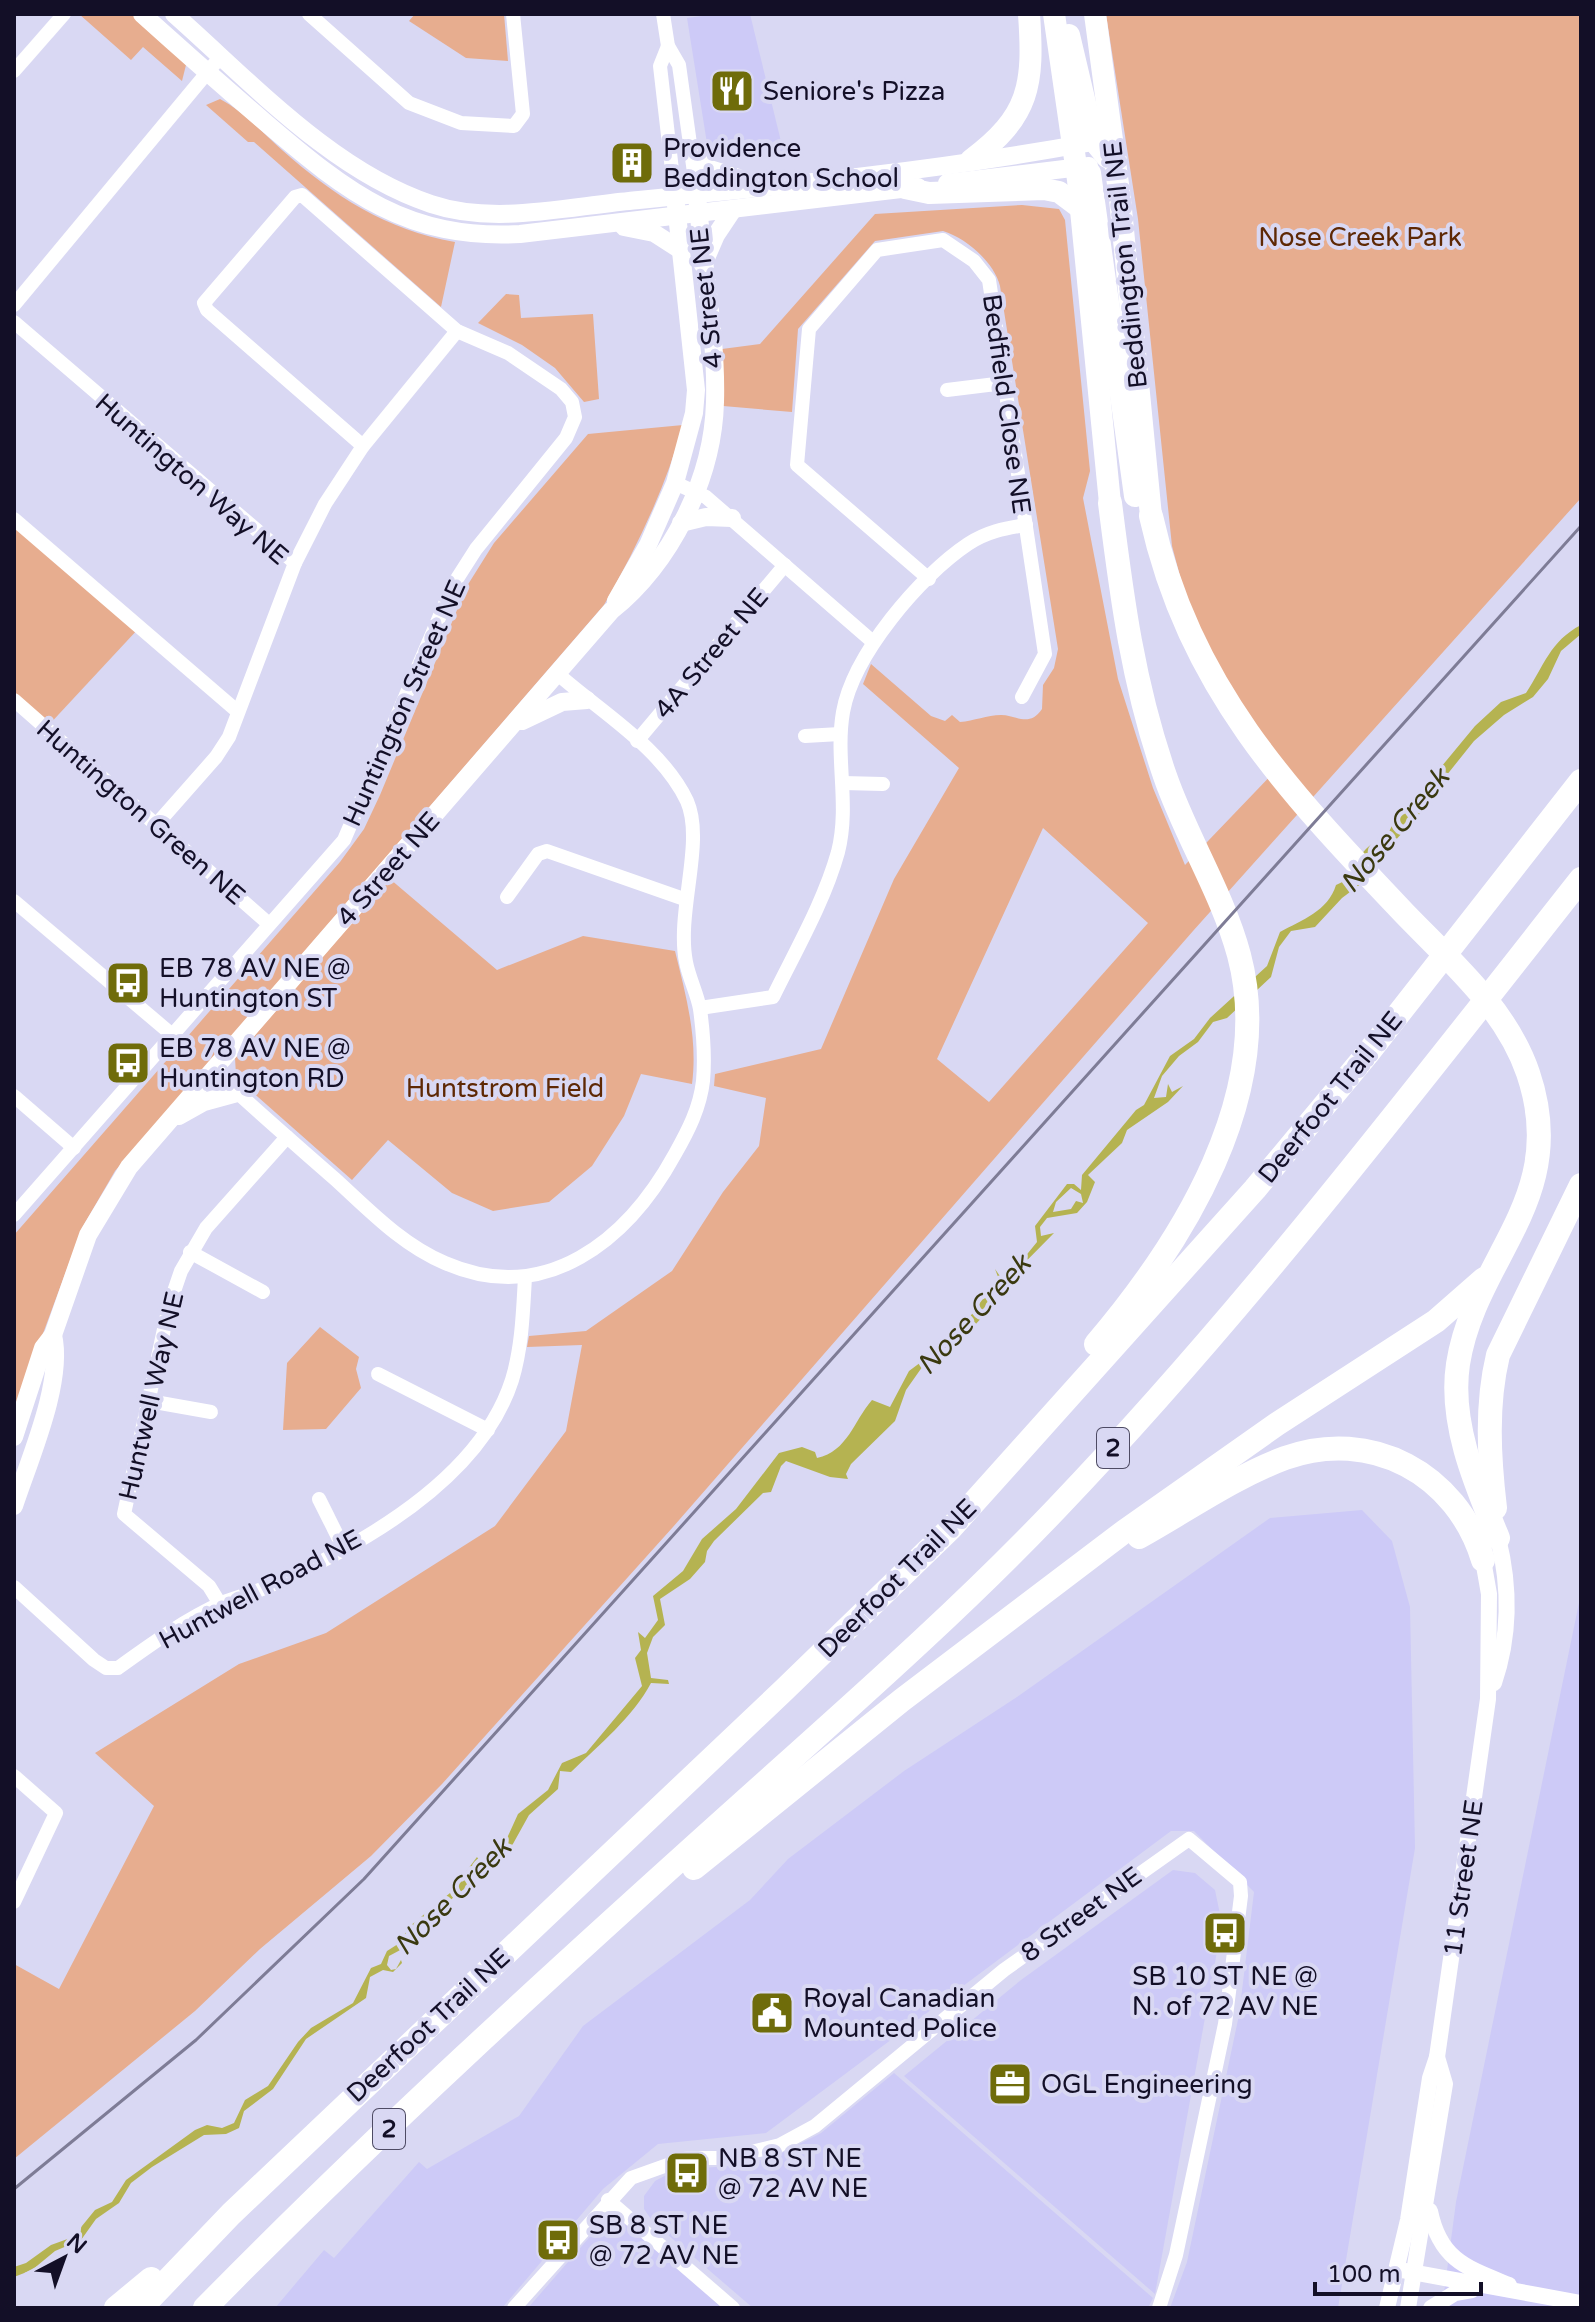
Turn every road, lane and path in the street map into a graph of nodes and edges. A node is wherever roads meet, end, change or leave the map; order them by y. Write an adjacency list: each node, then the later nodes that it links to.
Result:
1 (64, 14): 15 (street)
2 (142, 14): 16 (main road)
3 (174, 14): 14 (main road)
4 (309, 14): 12 (street)
5 (332, 14): 12 (street)
6 (513, 14): 12 (street)
7 (663, 14): 13 (street)
8 (1029, 14): 19 (main road)
9 (1054, 14): 18 (main road, Beddington Trail NE)
10 (1064, 14): 18 (main road)
11 (1095, 14): 18 (main road, Beddington Trail NE)
12 (322, 26)
13 (668, 46): 17 (street); 23 (street)
14 (221, 56): 16 (street); 23 (main road)
15 (14, 71)
16 (209, 73): 27 (main road); 30 (street)
17 (691, 153): 20 (main road); 22 (street)
18 (1093, 153): 19 (main road); 21 (main road); 24 (main road, Beddington Trail NE); 39 (main road)
19 (971, 160): 20 (main road)
20 (766, 186): 22 (main road)
21 (905, 188): 24 (main road); 25 (main road)
22 (697, 194): 23 (main road); 26 (main road, 4 Street NE)
23 (676, 206): 26 (main road); 27 (main road); 28 (main road, 4 Street NE)
24 (1079, 207): 38 (main road, Beddington Trail NE)
25 (732, 211): 26 (main road); 29 (main road)
26 (698, 214): 29 (main road, 4 Street NE)
27 (605, 224): 28 (main road)
28 (679, 249): 36 (main road, 4 Street NE)
29 (702, 267): 37 (main road, 4 Street NE)
30 (14, 305)
31 (14, 322): 44 (street, Huntington Way NE)
32 (457, 331): 35 (street); 35 (street); 66 (street, Huntington Street NE)
33 (1004, 383): 34 (street); 43 (street, Bedfield Close NE); 46 (street, Bedfield Close NE)
34 (947, 390)
35 (363, 446): 44 (street)
36 (675, 483): 37 (street); 47 (main road, 4 Street NE)
37 (696, 491): 40 (street); 42 (main road, 4 Street NE)
38 (1110, 503): 95 (highway)
39 (1151, 516): 78 (highway)
40 (732, 518): 42 (main road); 45 (street)
41 (14, 519): 53 (street)
42 (681, 523): 47 (main road, 4 Street NE)
43 (1026, 525): 46 (street, Bedfield Close NE); 50 (street)
44 (295, 563): 53 (street, Huntington Way NE)
45 (785, 565): 48 (street); 57 (street, 4A Street NE)
46 (929, 579): 48 (street, Bedfield Close NE)
47 (611, 611): 49 (main road, 4 Street NE)
48 (873, 642): 55 (street, Bedfield Close NE)
49 (559, 675): 52 (street); 54 (main road, 4 Street NE)
50 (1022, 697)
51 (14, 700): 61 (street, Huntington Green NE)
52 (587, 700): 54 (main road); 57 (street)
53 (237, 711): 61 (street, Huntington Way NE)
54 (512, 726): 69 (main road, 4 Street NE)
55 (840, 734): 56 (street); 59 (street, Bedfield Close NE)
56 (805, 736)
57 (637, 741): 64 (street)
58 (1581, 781): 95 (highway, Deerfoot Trail NE / 2)
59 (843, 783): 60 (street); 67 (street, Bedfield Close NE)
60 (883, 784)
61 (156, 825): 66 (street, Huntington Green NE)
62 (1581, 879): 99 (highway, Deerfoot Trail NE / 2)
63 (507, 897): 64 (street)
64 (684, 899): 67 (street)
65 (14, 901): 68 (street)
66 (269, 924): 68 (street, Huntington Street NE)
67 (700, 1008): 79 (street)
68 (170, 1033): 74 (street, Huntington Street NE)
69 (213, 1070): 70 (street); 72 (main road, 4 Street NE)
70 (237, 1093): 72 (main road); 73 (street)
71 (14, 1096): 74 (street)
72 (164, 1126): 81 (main road, 4 Street NE)
73 (287, 1137): 77 (street, Huntwell Way NE); 79 (street)
74 (74, 1148): 76 (street, Huntington Street NE)
75 (1581, 1185): 89 (highway)
76 (14, 1215)
77 (190, 1252): 80 (street); 83 (street, Huntwell Way NE)
78 (1503, 1255): 89 (highway); 93 (highway)
79 (525, 1277): 85 (street, Huntwell Road NE)
80 (263, 1292)
81 (53, 1335): 86 (main road, 4 Street NE); 88 (main road, 4 Street NE)
82 (378, 1374): 85 (street)
83 (149, 1401): 84 (street); 94 (street, Huntwell Way NE)
84 (211, 1412)
85 (488, 1430): 90 (street, Huntwell Road NE)
86 (14, 1437)
87 (319, 1499): 90 (street)
88 (14, 1506)
89 (1498, 1538): 96 (street, 11 Street NE)
90 (343, 1547): 94 (street, Huntwell Road NE)
91 (1483, 1560): 93 (highway); 96 (street, 11 Street NE)
92 (14, 1587): 94 (street, Huntwell Road NE)
93 (1030, 1602): 99 (highway)
94 (220, 1604)
95 (784, 1690): 103 (highway, Deerfoot Trail NE / 2)
96 (1488, 1699): 100 (street, 11 Street NE)
97 (14, 1776): 98 (street)
98 (14, 1902)
99 (577, 1954): 111 (highway, Deerfoot Trail NE / 2)
100 (1437, 2057): 102 (street, 11 Street NE); 104 (street, 11 Street NE)
101 (608, 2200): 112 (street, 8 Street NE); 113 (street); 114 (street, 8 Street NE)
102 (1428, 2200): 105 (street, 11 Street NE); 107 (street)
103 (231, 2214): 109 (highway); 110 (highway, Deerfoot Trail NE / 2)
104 (1398, 2269): 105 (street); 115 (street, 11 Street NE)
105 (1416, 2274): 106 (street); 116 (street, 11 Street NE)
106 (1485, 2288): 107 (street); 117 (street)
107 (1544, 2298): 108 (street)
108 (1581, 2303)
109 (116, 2308)
110 (141, 2308)
111 (205, 2308)
112 (514, 2308)
113 (733, 2308)
114 (1159, 2308)
115 (1387, 2308)
116 (1408, 2308)
117 (1431, 2308)

